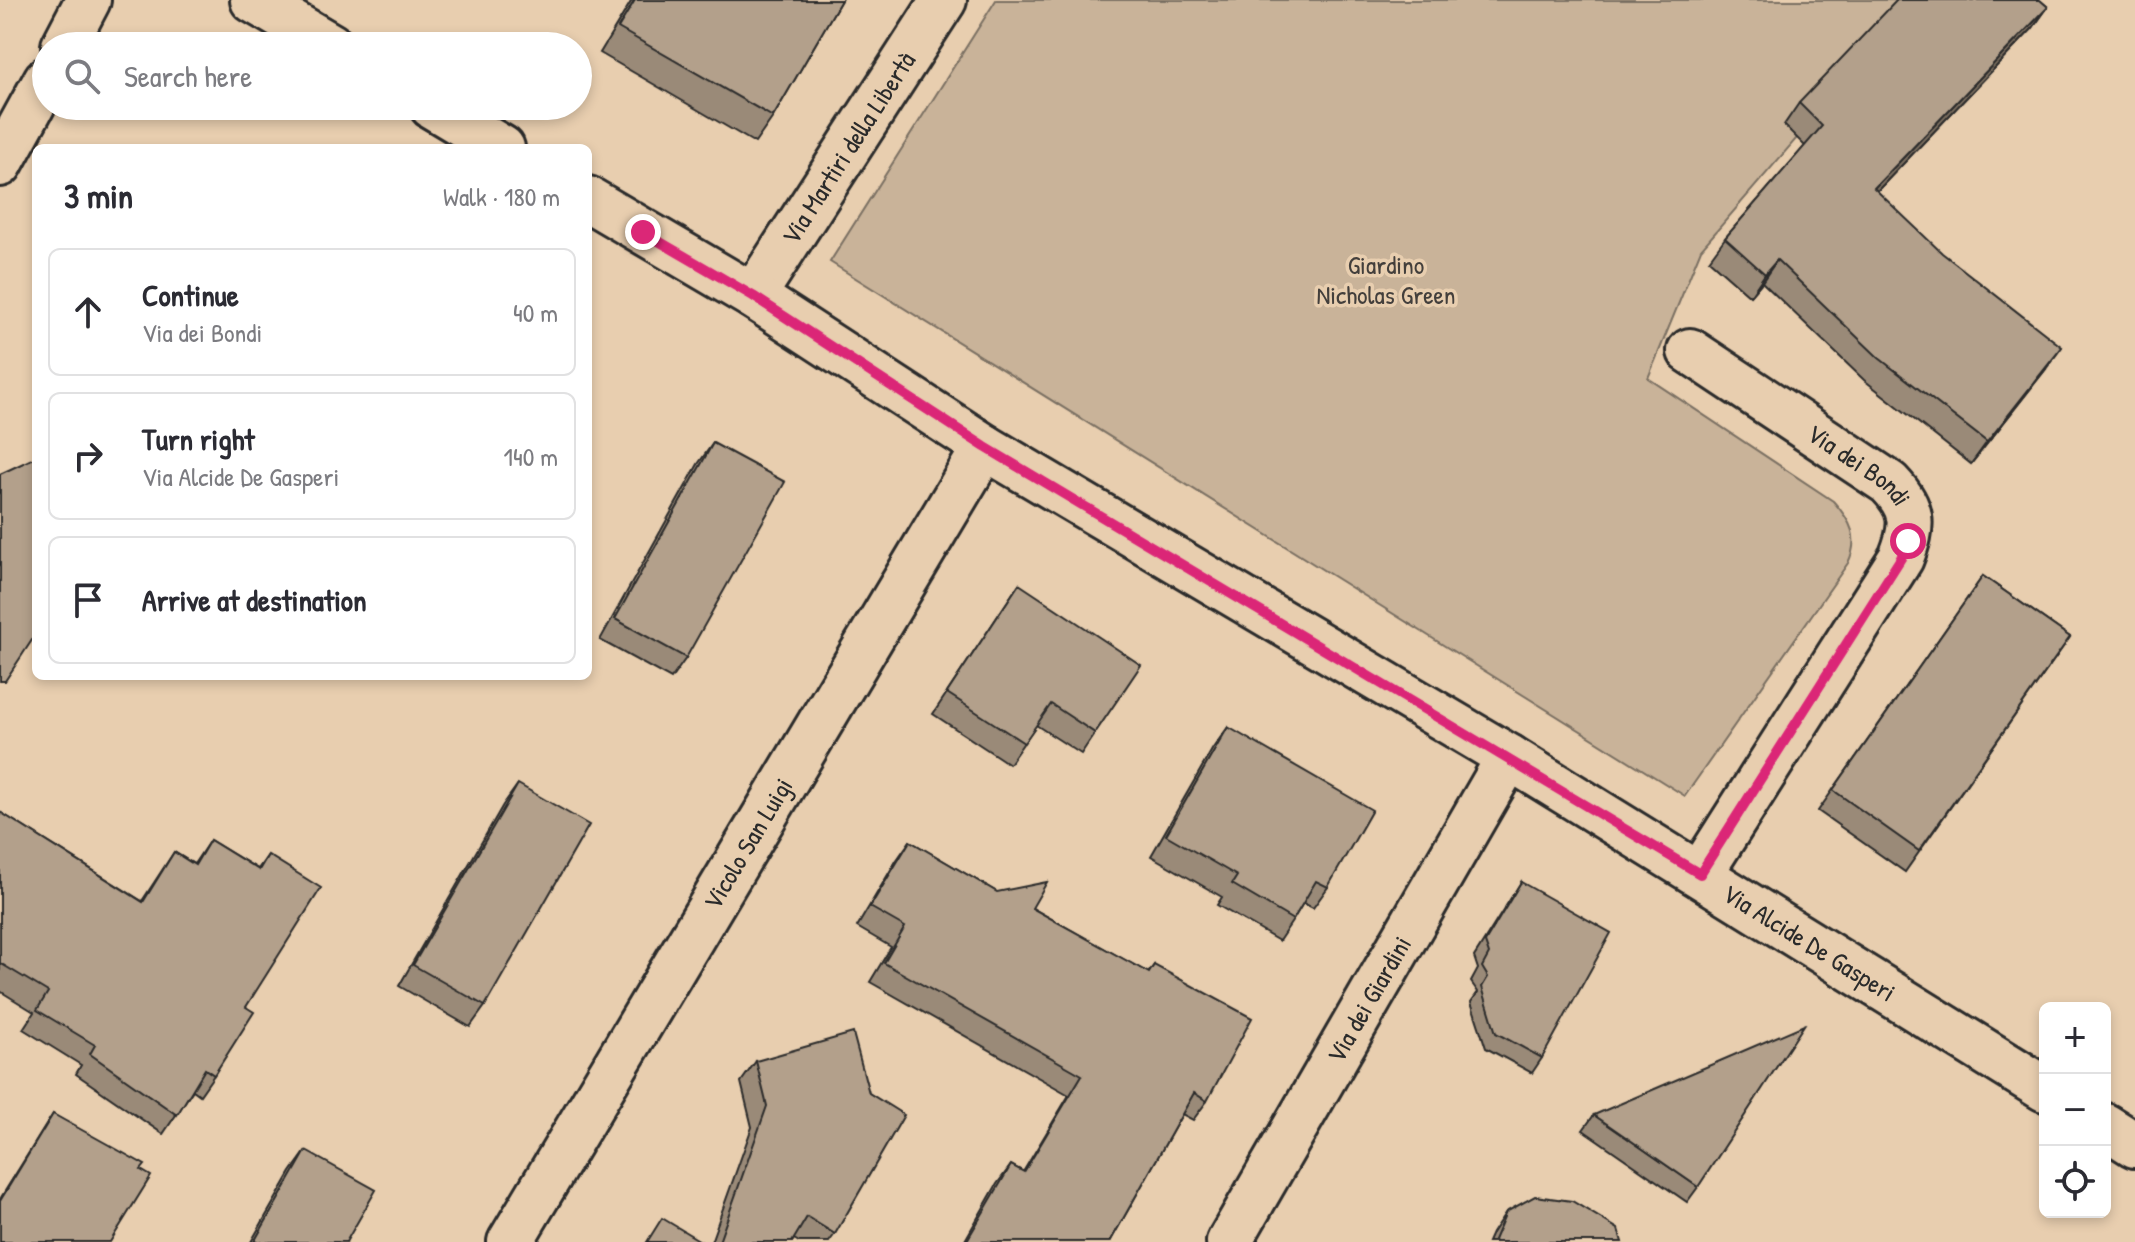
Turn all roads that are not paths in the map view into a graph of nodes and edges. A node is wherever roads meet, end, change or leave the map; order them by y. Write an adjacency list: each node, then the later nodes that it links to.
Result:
1 (88, 0): 4 (street)
2 (253, 0): 5 (street)
3 (944, 0): 11 (street, Via Martiri della Libertà)
4 (71, 32)
5 (307, 32)
6 (32, 106): 9 (street)
7 (455, 120): 8 (street)
8 (495, 144)
9 (0, 164)
10 (592, 201): 11 (street, Via Alcide De Gasperi)
11 (753, 296): 13 (street, Via Alcide De Gasperi)
12 (1690, 351): 15 (street, Via dei Bondi)
13 (985, 447): 14 (street, Via Alcide De Gasperi); 19 (street, Vicolo San Luigi)
14 (1509, 757): 15 (street, Via Alcide De Gasperi); 20 (street, Via dei Giardini)
15 (1700, 874): 16 (street, Via Alcide De Gasperi)
16 (2039, 1085)
17 (2111, 1130): 18 (street)
18 (2135, 1145)
19 (510, 1242)
20 (1229, 1242)

